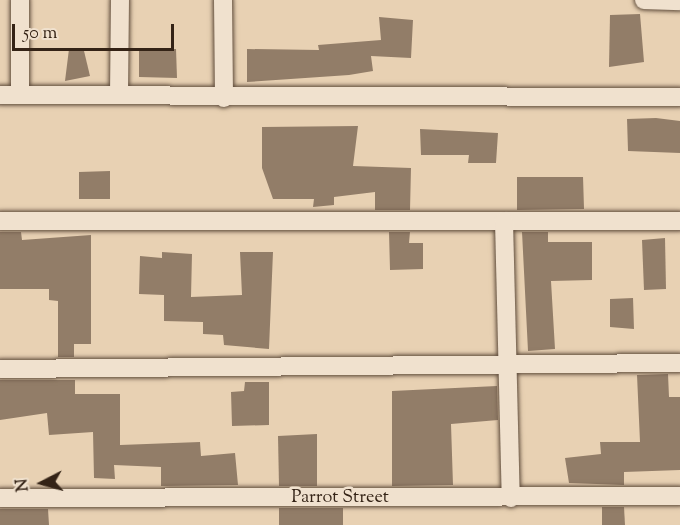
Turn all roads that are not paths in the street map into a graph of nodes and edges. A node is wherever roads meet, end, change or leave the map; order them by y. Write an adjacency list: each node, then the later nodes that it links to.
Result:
1 (20, 0): 8 (street)
2 (120, 0): 6 (street)
3 (223, 0): 10 (street)
4 (644, 0): 5 (street)
5 (675, 1)
6 (119, 94): 8 (street); 10 (street)
7 (0, 95): 8 (street)
8 (20, 95)
9 (680, 97): 10 (street)
10 (224, 98)
11 (0, 221): 12 (street)
12 (504, 221): 13 (street); 15 (street)
13 (680, 221)
14 (680, 363): 15 (street)
15 (509, 364): 16 (street); 19 (street)
16 (0, 369)
17 (680, 496): 19 (street, Parrot Street)
18 (0, 498): 19 (street, Parrot Street)
19 (511, 498)

